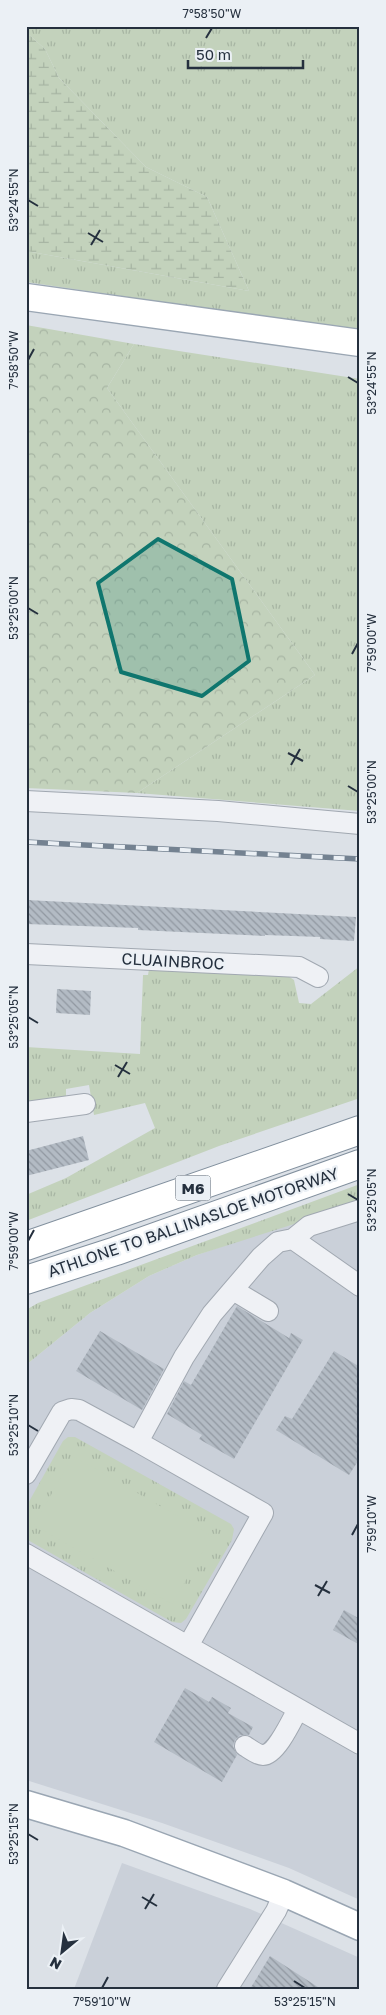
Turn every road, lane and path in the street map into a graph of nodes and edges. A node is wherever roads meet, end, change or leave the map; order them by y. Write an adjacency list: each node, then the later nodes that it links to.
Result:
1 (26, 297): 2 (main road)
2 (360, 343)
3 (26, 800): 4 (street)
4 (360, 824)
5 (26, 954): 6 (street, CLUAINBROC)
6 (318, 977)
7 (86, 1104): 8 (street)
8 (26, 1112)
9 (360, 1130): 13 (highway, ATHLONE TO BALLINASLOE MOTORWAY / M6)
10 (360, 1164): 14 (highway, ATHLONE TO BALLINASLOE MOTORWAY / M6)
11 (359, 1211): 12 (street)
12 (293, 1240): 16 (street); 17 (street)
13 (26, 1246)
14 (116, 1251): 15 (highway, ATHLONE TO BALLINASLOE MOTORWAY / M6); 18 (highway)
15 (26, 1280)
16 (360, 1286)
17 (234, 1290): 19 (street); 20 (street)
18 (26, 1298)
19 (268, 1311)
20 (138, 1442): 21 (street); 23 (street)
21 (26, 1474)
22 (26, 1554): 23 (street)
23 (188, 1646): 24 (street)
24 (298, 1709): 25 (street); 26 (street)
25 (360, 1744)
26 (245, 1746)
27 (26, 1804): 28 (main road)
28 (284, 1893): 29 (main road); 30 (street)
29 (360, 1927)
30 (227, 1989)

